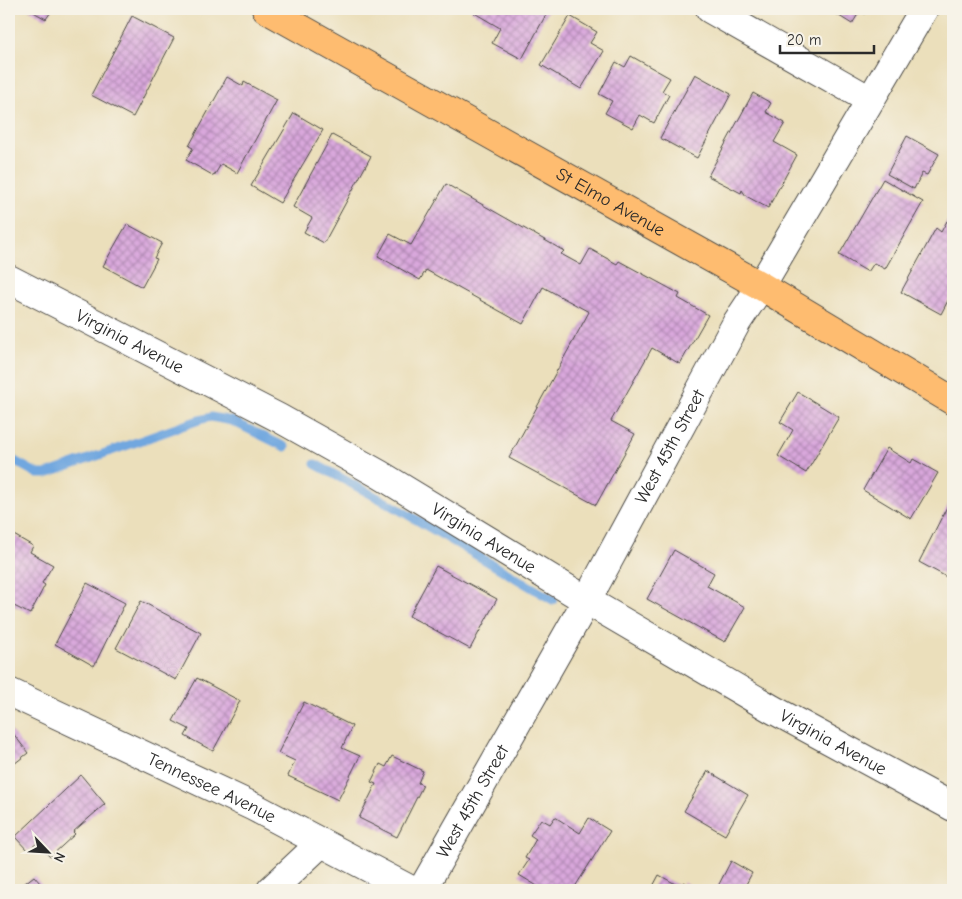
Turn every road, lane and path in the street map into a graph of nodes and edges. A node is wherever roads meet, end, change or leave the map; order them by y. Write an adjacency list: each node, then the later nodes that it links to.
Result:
1 (266, 9): 6 (main road, St Elmo Avenue)
2 (710, 9): 4 (street)
3 (924, 9): 4 (street, West 45th Street)
4 (870, 100): 6 (street, West 45th Street)
5 (9, 279): 8 (street, Virginia Avenue)
6 (761, 286): 7 (main road, St Elmo Avenue); 8 (street, West 45th Street)
7 (953, 401)
8 (587, 600): 10 (street, Virginia Avenue); 14 (street, West 45th Street)
9 (10, 694): 11 (street, Tennessee Avenue)
10 (953, 807)
11 (321, 843): 12 (street); 13 (street, Tennessee Avenue)
12 (271, 890)
13 (411, 890)
14 (422, 890)

